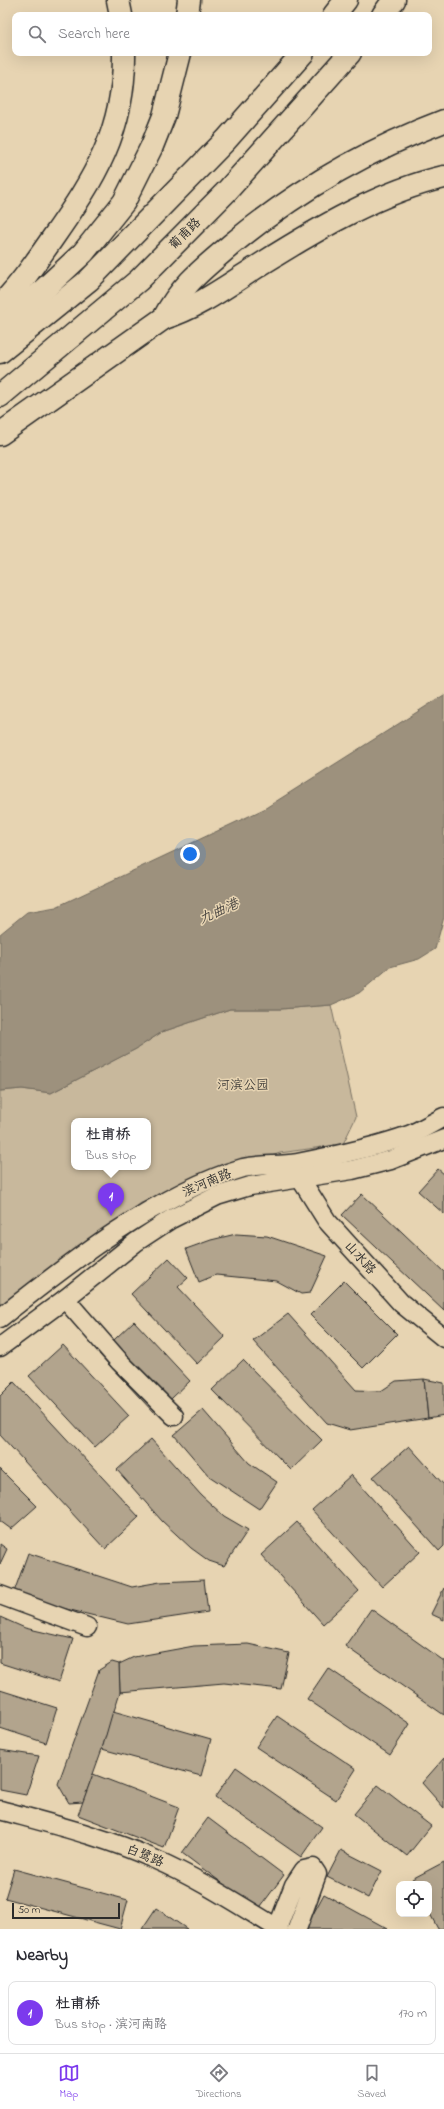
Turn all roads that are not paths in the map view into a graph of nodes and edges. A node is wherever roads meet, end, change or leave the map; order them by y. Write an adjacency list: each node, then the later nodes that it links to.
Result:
1 (118, 0): 5 (main road)
2 (189, 0): 6 (main road)
3 (346, 0): 7 (main road)
4 (394, 0): 8 (main road)
5 (120, 12)
6 (187, 12)
7 (336, 12)
8 (385, 12)
9 (124, 56): 15 (main road)
10 (179, 56): 17 (main road)
11 (299, 56): 18 (main road)
12 (347, 56): 19 (main road, 葡甫路)
13 (444, 121): 16 (main road)
14 (444, 177): 16 (main road)
15 (0, 306)
16 (164, 318): 20 (main road)
17 (0, 330)
18 (0, 352)
19 (0, 396)
20 (0, 434)
21 (444, 1117): 23 (street, 滨河南路)
22 (444, 1139): 23 (street)
23 (298, 1171): 24 (street); 25 (street, 滨河南路); 26 (street, 山水路)
24 (65, 1298): 27 (street); 28 (street)
25 (0, 1318)
26 (444, 1338)
27 (0, 1347)
28 (174, 1416)
29 (0, 1595): 30 (street)
30 (88, 1627)
31 (0, 1810): 34 (street, 白鹭路)
32 (0, 1820): 33 (street, 白鹭路)
33 (260, 1929)
34 (278, 1929): 35 (street)
35 (297, 1929)

